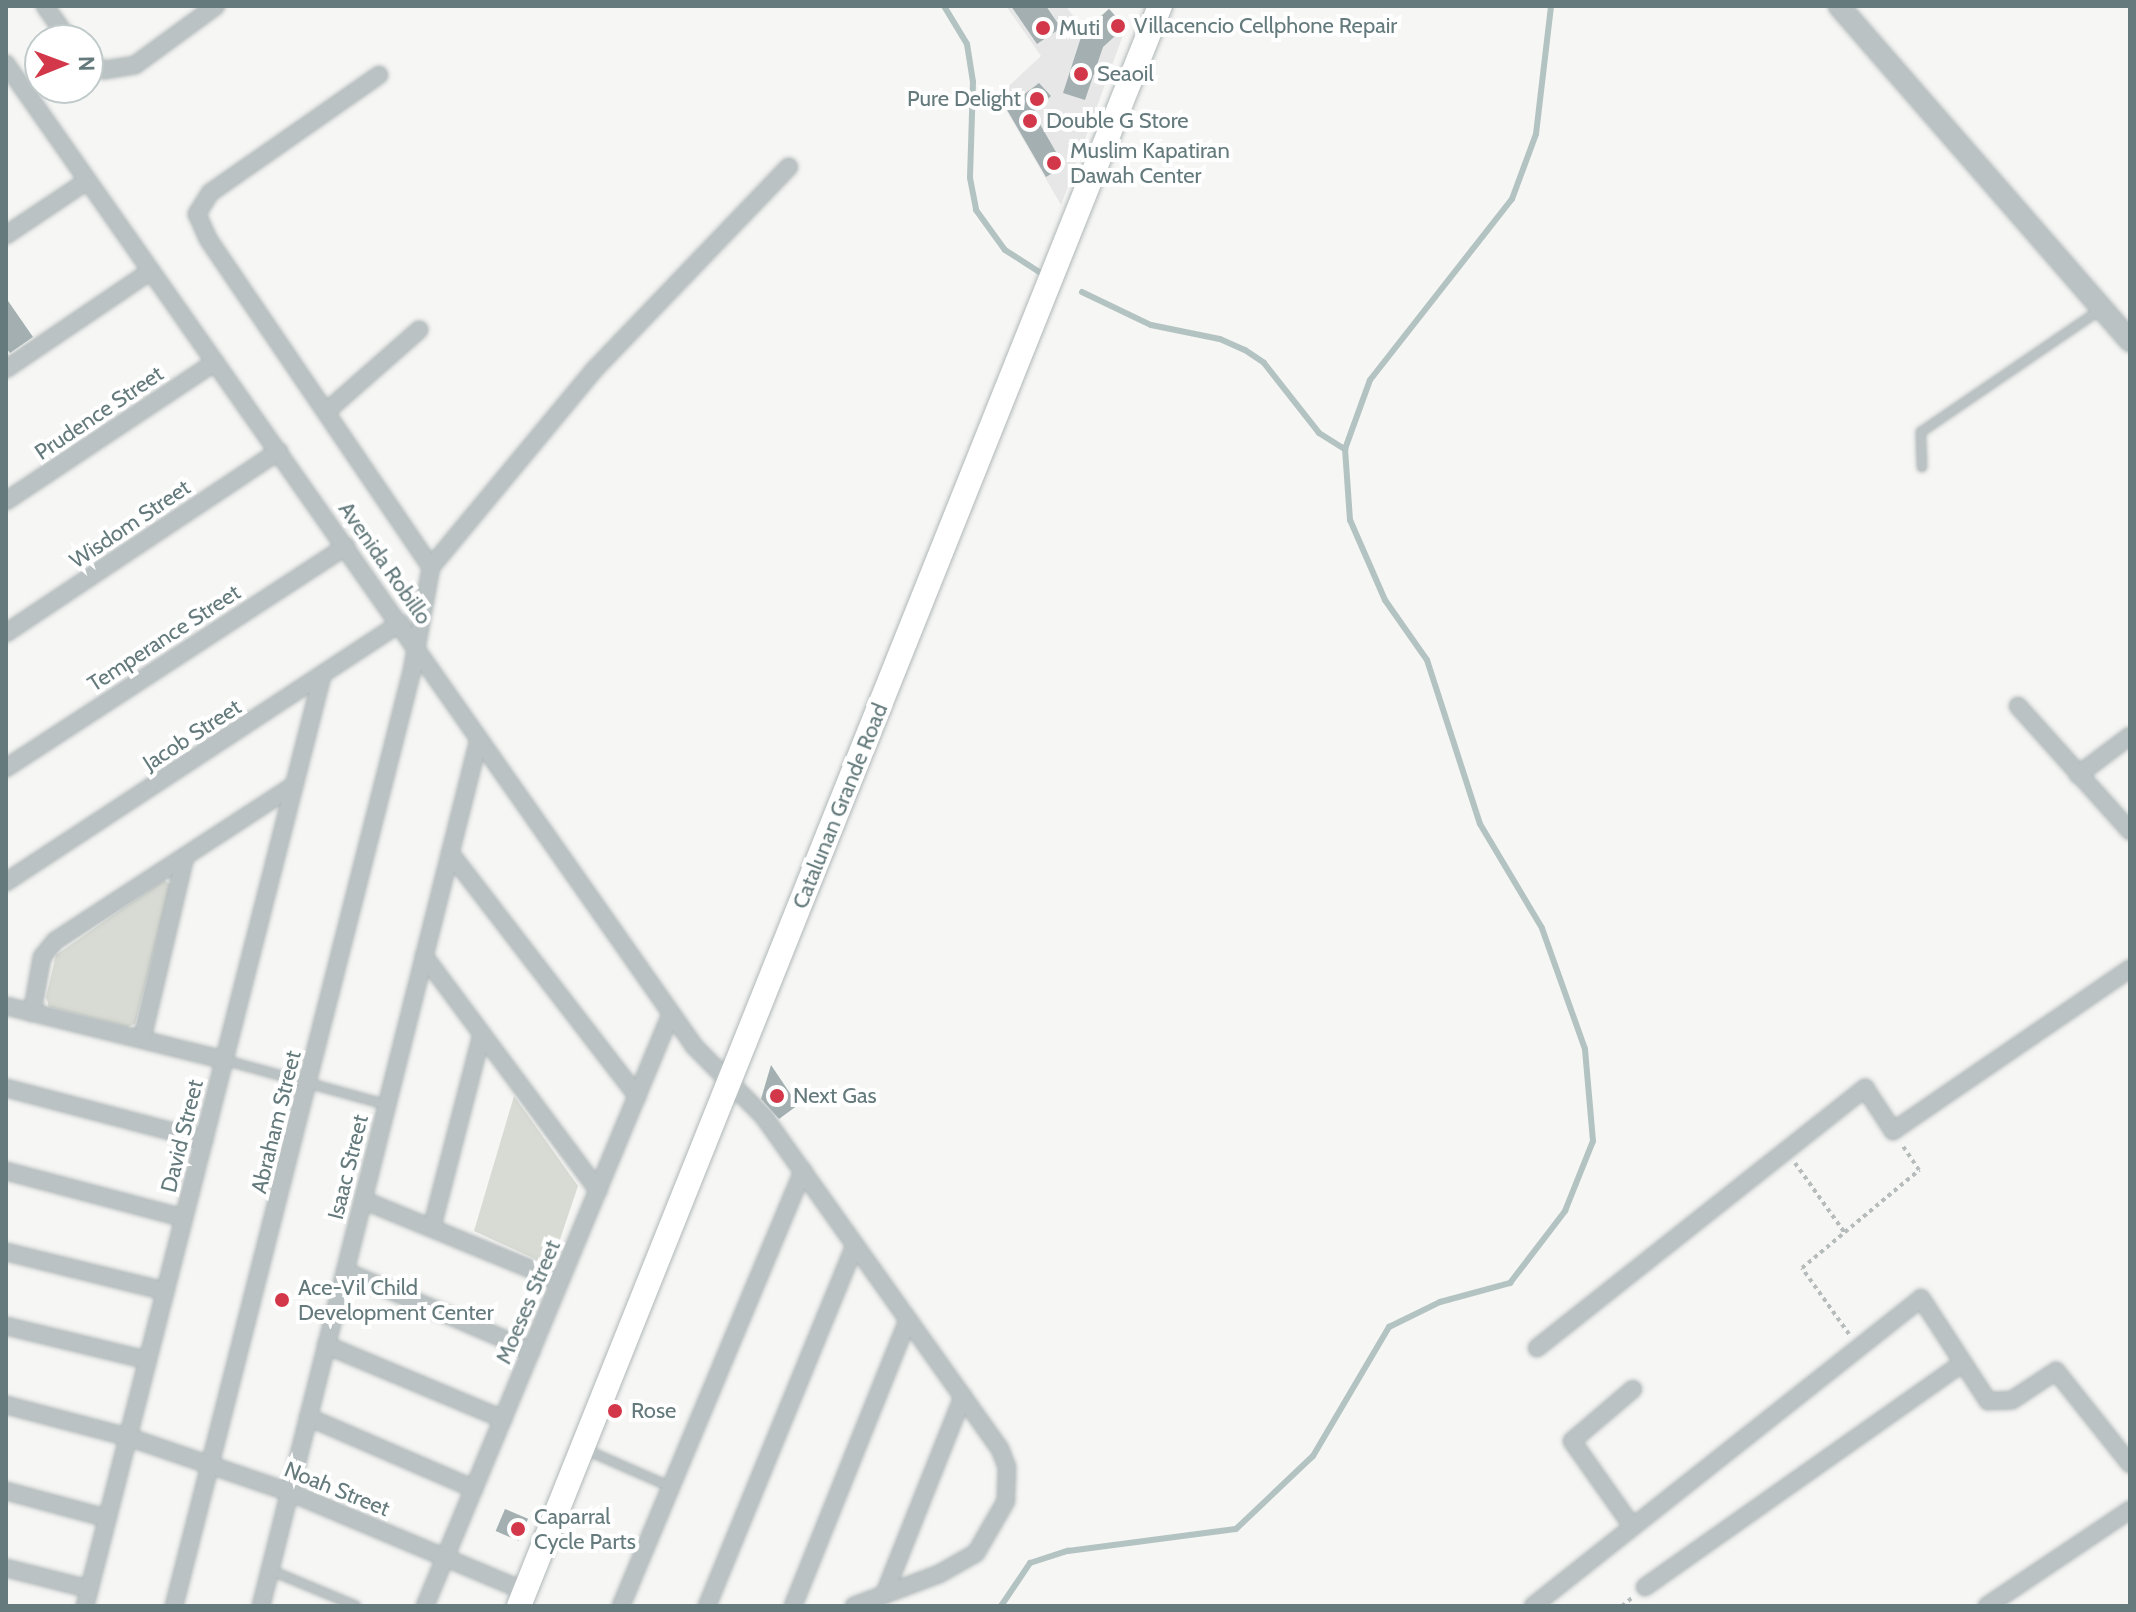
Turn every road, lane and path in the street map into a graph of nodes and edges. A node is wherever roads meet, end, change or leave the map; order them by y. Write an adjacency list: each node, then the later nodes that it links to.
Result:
1 (45, 6): 5 (street)
2 (216, 6): 7 (street)
3 (1160, 6): 47 (main road, Catalunan Grande Road)
4 (1839, 6): 13 (street)
5 (58, 24)
6 (6, 64): 10 (street, Avenida Robillo)
7 (104, 70)
8 (379, 75): 18 (street)
9 (789, 167): 23 (street)
10 (87, 181): 11 (street); 12 (street, Avenida Robillo)
11 (6, 235)
12 (151, 271): 16 (street, Avenida Robillo); 17 (street)
13 (2101, 309): 15 (street); 20 (lane)
14 (419, 330): 18 (street)
15 (2130, 341)
16 (215, 362): 19 (street, Avenida Robillo); 21 (street, Prudence Street)
17 (6, 369)
18 (327, 411): 23 (street)
19 (279, 451): 22 (street, Avenida Robillo); 25 (street, Wisdom Street)
20 (1922, 467)
21 (6, 501)
22 (346, 546): 24 (street, Avenida Robillo); 31 (street, Temperance Street)
23 (431, 567): 26 (street, Abraham Street)
24 (401, 623): 26 (street, Avenida Robillo); 27 (street, Jacob Street)
25 (6, 633)
26 (418, 648): 30 (street, Avenida Robillo); 46 (street, Abraham Street)
27 (322, 676): 33 (street, David Street); 37 (street, Jacob Street)
28 (2018, 706): 32 (street)
29 (2130, 736): 32 (street)
30 (479, 739): 35 (street, Isaac Street); 42 (street, Avenida Robillo)
31 (6, 768)
32 (2078, 775): 34 (street)
33 (294, 785): 36 (street); 45 (street, David Street)
34 (2130, 831)
35 (450, 853): 38 (street, Isaac Street); 49 (street)
36 (185, 857): 41 (street); 44 (street)
37 (6, 882)
38 (424, 956): 43 (street); 50 (street, Isaac Street)
39 (2130, 969): 51 (street)
40 (6, 1006): 41 (street)
41 (32, 1013): 44 (street)
42 (671, 1014): 47 (street, Avenida Robillo); 49 (street, Moeses Street)
43 (482, 1034): 56 (street); 59 (street)
44 (142, 1039): 45 (street)
45 (224, 1060): 46 (lane); 52 (street, David Street)
46 (309, 1082): 50 (lane); 82 (street, Abraham Street)
47 (729, 1087): 55 (street, Avenida Robillo); 80 (main road, Catalunan Grande Road)
48 (6, 1088): 52 (street)
49 (637, 1096): 56 (street, Moeses Street)
50 (387, 1105): 57 (street, Isaac Street)
51 (1893, 1131): 53 (street); 60 (path)
52 (204, 1140): 58 (street, David Street)
53 (1786, 1150): 60 (path); 70 (street)
54 (6, 1171): 58 (street)
55 (803, 1171): 61 (street, Avenida Robillo); 83 (street)
56 (598, 1190): 64 (street, Moeses Street)
57 (363, 1200): 59 (street); 63 (street, Isaac Street)
58 (184, 1218): 65 (street, David Street)
59 (432, 1227): 64 (street)
60 (1845, 1233): 69 (path)
61 (855, 1246): 66 (street, Avenida Robillo); 102 (street)
62 (6, 1252): 65 (street)
63 (345, 1271): 68 (street, Isaac Street); 71 (street)
64 (560, 1281): 71 (street, Moeses Street)
65 (165, 1291): 72 (street, David Street)
66 (908, 1320): 75 (street, Avenida Robillo); 103 (street)
67 (6, 1326): 72 (street)
68 (326, 1345): 77 (street, Isaac Street); 78 (street)
69 (1858, 1347): 73 (street); 89 (street)
70 (1537, 1348)
71 (532, 1351): 78 (street, Moeses Street)
72 (147, 1360): 79 (street, David Street)
73 (1961, 1364): 81 (street); 93 (street)
74 (1633, 1389): 89 (street)
75 (963, 1396): 94 (street); 94 (street, Avenida Robillo)
76 (6, 1405): 79 (street, Noah Street)
77 (308, 1417): 84 (street); 86 (street, Isaac Street)
78 (503, 1419): 84 (street, Moeses Street)
79 (128, 1437): 82 (street, Noah Street); 88 (street, David Street)
80 (584, 1449): 83 (lane); 96 (main road, Catalunan Grande Road)
81 (2130, 1464)
82 (210, 1465): 86 (street, Noah Street); 97 (street, Abraham Street)
83 (671, 1487): 101 (street)
84 (474, 1489): 90 (street, Moeses Street)
85 (6, 1491): 88 (street)
86 (289, 1492): 90 (street, Noah Street); 92 (street, Isaac Street)
87 (2130, 1510): 106 (street)
88 (107, 1518): 95 (street, David Street)
89 (1632, 1526): 105 (street)
90 (445, 1557): 96 (street, Noah Street); 100 (street, Moeses Street)
91 (6, 1568): 95 (street)
92 (270, 1570): 98 (street, Isaac Street); 99 (lane)
93 (1645, 1587)
94 (884, 1595): 104 (street, Avenida Robillo)
95 (87, 1598)
96 (522, 1598)
97 (174, 1606)
98 (261, 1606)
99 (356, 1606)
100 (425, 1606)
101 (621, 1606)
102 (707, 1606)
103 (793, 1606)
104 (854, 1606)
105 (1533, 1606)
106 (1987, 1606)

